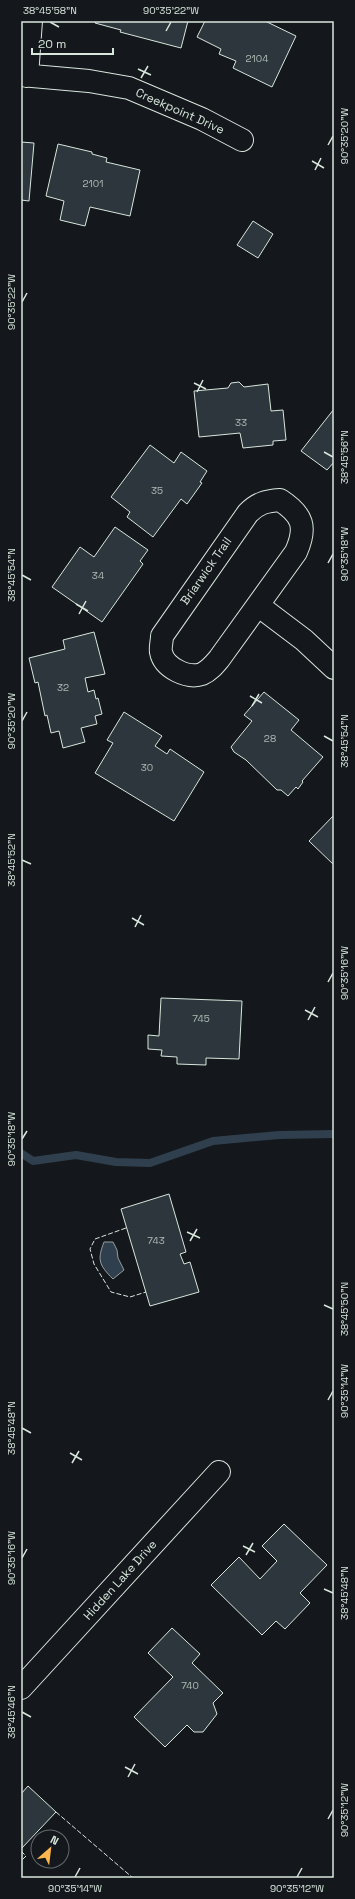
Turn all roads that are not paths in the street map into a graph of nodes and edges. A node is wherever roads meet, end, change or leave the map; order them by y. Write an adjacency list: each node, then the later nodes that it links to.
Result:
1 (31, 21): 2 (street)
2 (24, 76): 3 (street, Creekpoint Drive)
3 (242, 140)
4 (259, 606): 4 (street, Briarwick Trail); 5 (street)
5 (334, 668)
6 (219, 1472): 7 (street, Hidden Lake Drive)
7 (21, 1688)

